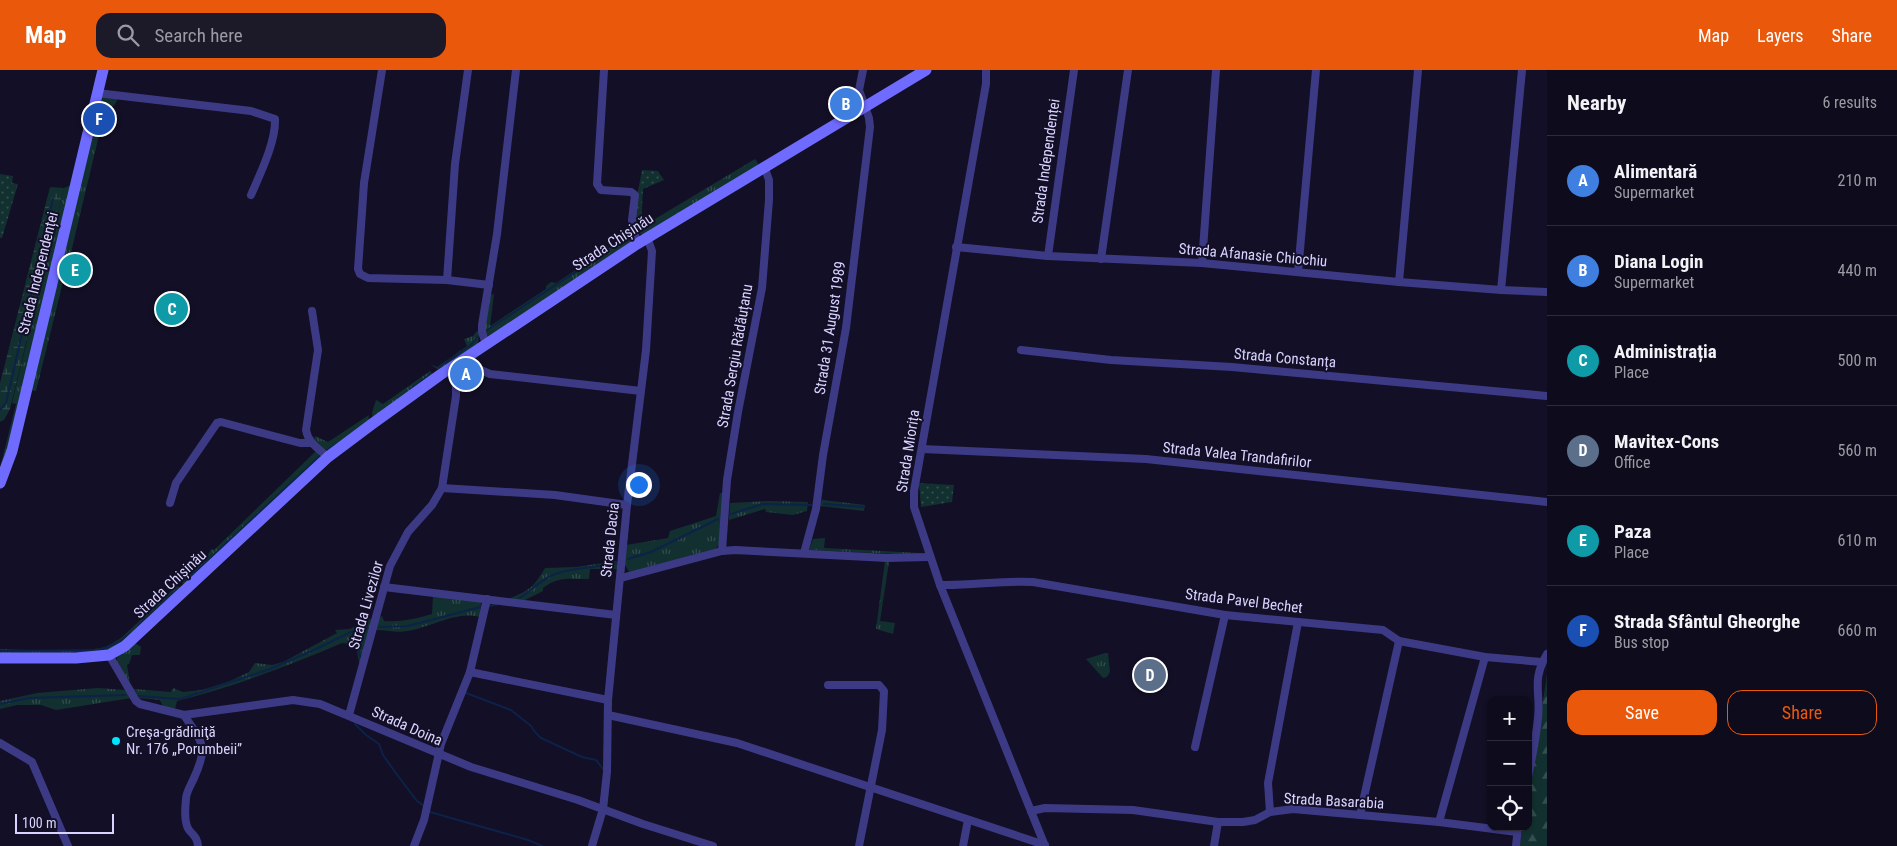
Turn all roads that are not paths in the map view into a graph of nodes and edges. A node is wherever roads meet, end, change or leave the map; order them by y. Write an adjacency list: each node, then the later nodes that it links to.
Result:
1 (103, 70): 15 (street, Strada Independenței)
2 (382, 70): 25 (street)
3 (468, 70): 25 (street)
4 (516, 70): 27 (street)
5 (604, 70): 19 (street, Strada Dacia)
6 (862, 70): 16 (street, Strada 31 August 1989)
7 (926, 70): 16 (street, Strada Chișinău)
8 (986, 70): 20 (street, Strada Miorița)
9 (1074, 70): 21 (street, Strada Independenței)
10 (1128, 70): 22 (street)
11 (1216, 70): 23 (street)
12 (1316, 70): 24 (street)
13 (1418, 70): 26 (street)
14 (1522, 70): 28 (street)
15 (97, 93): 18 (street); 40 (street, Strada Independenței)
16 (865, 106): 17 (street, Strada Chișinău); 46 (street, Strada 31 August 1989)
17 (764, 166): 19 (street, Strada Chișinău); 45 (street, Strada Sergiu Rădăuțanu)
18 (251, 195)
19 (642, 241): 31 (street, Strada Chișinău); 35 (street, Strada Dacia)
20 (956, 248): 21 (street, Strada Afanasie Chiochiu); 38 (street, Strada Miorița)
21 (1048, 256): 22 (street, Strada Afanasie Chiochiu)
22 (1101, 258): 23 (street, Strada Afanasie Chiochiu)
23 (1202, 263): 24 (street, Strada Afanasie Chiochiu)
24 (1298, 272): 26 (street, Strada Afanasie Chiochiu)
25 (446, 280): 27 (street)
26 (1399, 282): 28 (street, Strada Afanasie Chiochiu)
27 (489, 285): 31 (street)
28 (1500, 290): 29 (street, Strada Afanasie Chiochiu)
29 (1547, 292)
30 (312, 311): 37 (street)
31 (486, 344): 33 (street, Strada Chișinău)
32 (1021, 350): 36 (street, Strada Constanța)
33 (466, 358): 34 (street, Strada Chișinău); 35 (street)
34 (450, 369): 39 (street, Strada Chișinău); 41 (street, Strada Livezilor)
35 (641, 390): 44 (street, Strada Dacia)
36 (1547, 396)
37 (311, 443): 39 (street); 43 (street)
38 (922, 449): 42 (street, Strada Valea Trandafirilor); 47 (street, Strada Miorița)
39 (328, 457): 57 (street, Strada Chișinău)
40 (0, 483)
41 (442, 488): 44 (street); 50 (street, Strada Livezilor)
42 (1547, 502)
43 (170, 503)
44 (628, 505): 48 (street, Strada Dacia)
45 (722, 551): 46 (street); 48 (street)
46 (804, 553): 47 (street)
47 (929, 557): 49 (street, Strada Miorița)
48 (621, 578): 52 (street, Strada Dacia)
49 (940, 585): 53 (street, Strada Pavel Bechet); 73 (street, Strada Miorița)
50 (384, 587): 51 (street); 65 (street, Strada Livezilor)
51 (487, 599): 52 (street); 61 (street)
52 (616, 615): 63 (street, Strada Dacia)
53 (1225, 615): 54 (street, Strada Pavel Bechet); 68 (street)
54 (1298, 622): 55 (street, Strada Pavel Bechet); 74 (street)
55 (1399, 641): 58 (street, Strada Pavel Bechet); 75 (street)
56 (1547, 654): 60 (street)
57 (109, 655): 59 (street, Strada Chișinău); 64 (street, Strada Doina)
58 (1484, 657): 60 (street, Strada Pavel Bechet); 78 (street)
59 (0, 658)
60 (1542, 662): 69 (street)
61 (470, 672): 63 (street); 70 (street)
62 (828, 685): 71 (street)
63 (608, 700): 66 (street, Strada Dacia)
64 (184, 715): 65 (street, Strada Doina); 82 (street)
65 (349, 715): 70 (street, Strada Doina)
66 (608, 715): 71 (street); 72 (street, Strada Dacia)
67 (0, 743): 81 (street)
68 (1195, 747)
69 (1532, 753)
70 (439, 755): 72 (street, Strada Doina); 83 (street)
71 (870, 787): 76 (street); 86 (street)
72 (603, 809): 84 (street, Strada Dacia); 85 (street, Strada Doina)
73 (1031, 811): 77 (street, Strada Basarabia); 88 (street, Strada Miorița)
74 (1270, 812): 75 (street, Strada Basarabia); 77 (street, Strada Basarabia)
75 (1360, 815): 78 (street, Strada Basarabia)
76 (968, 820): 87 (street); 88 (street)
77 (1218, 822): 89 (street)
78 (1439, 822): 79 (street, Strada Basarabia)
79 (1487, 826)
80 (1517, 831): 90 (street)
81 (68, 846)
82 (198, 846)
83 (414, 846)
84 (592, 846)
85 (713, 846)
86 (859, 846)
87 (963, 846)
88 (1045, 846)
89 (1214, 846)
90 (1516, 846)

